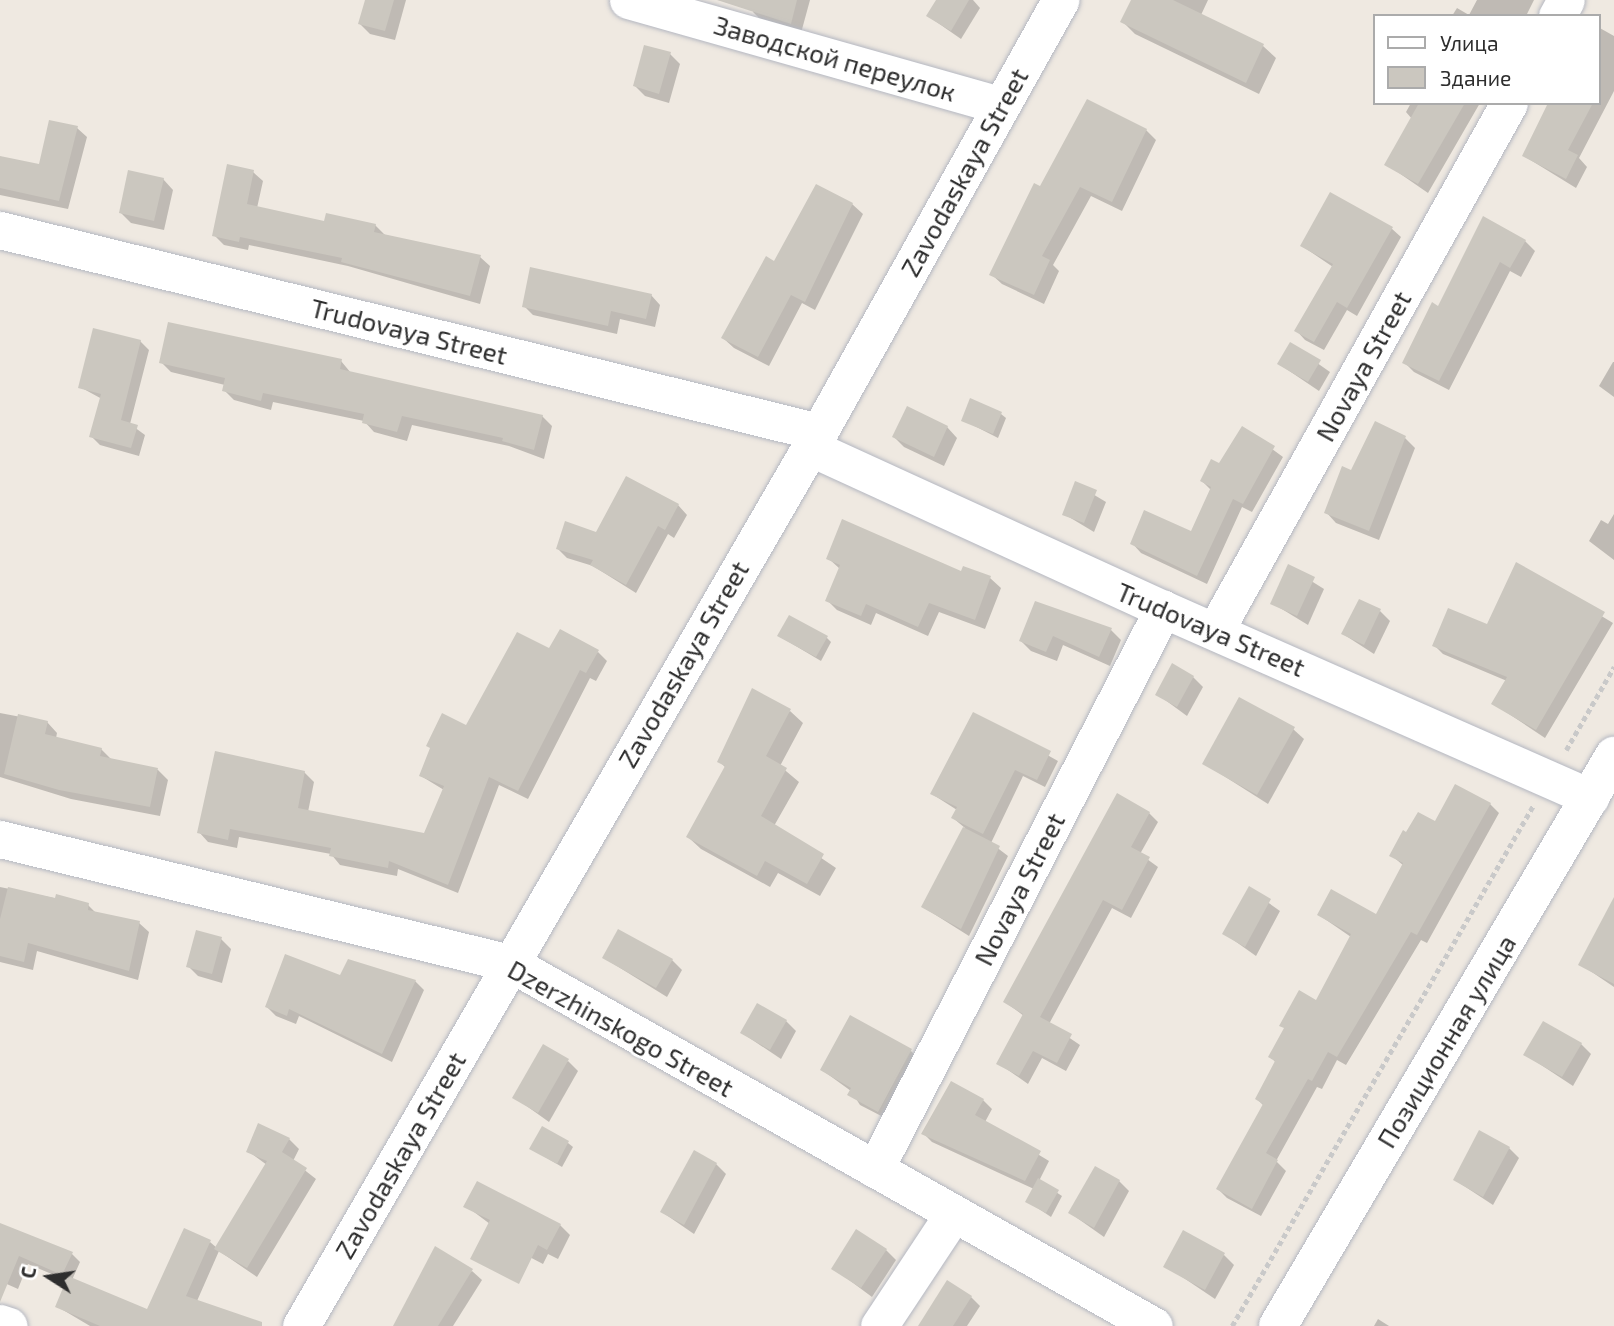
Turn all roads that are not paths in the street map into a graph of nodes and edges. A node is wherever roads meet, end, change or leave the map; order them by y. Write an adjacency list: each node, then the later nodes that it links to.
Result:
1 (628, 0): 3 (street, Заводской переулок)
2 (1060, 0): 3 (street, Zavodaskaya Street)
3 (1000, 105): 6 (street, Zavodaskaya Street)
4 (1508, 105): 8 (street, Novaya Street)
5 (0, 230): 6 (street, Trudovaya Street)
6 (814, 440): 7 (street, Trudovaya Street); 12 (street, Zavodaskaya Street)
7 (1163, 610): 8 (street, Trudovaya Street); 13 (street, Novaya Street)
8 (1216, 629): 10 (street, Trudovaya Street)
9 (1614, 756): 10 (street, Позиционная улица)
10 (1602, 802): 20 (street, Позиционная улица)
11 (0, 839): 12 (street, Dzerzhinskogo Street)
12 (510, 963): 13 (street, Dzerzhinskogo Street); 17 (street, Zavodaskaya Street)
13 (875, 1169): 14 (street, Dzerzhinskogo Street)
14 (953, 1214): 18 (street); 19 (street, Dzerzhinskogo Street)
15 (0, 1323): 16 (street)
16 (9, 1326)
17 (301, 1326)
18 (879, 1326)
19 (1154, 1326)
20 (1278, 1326)

